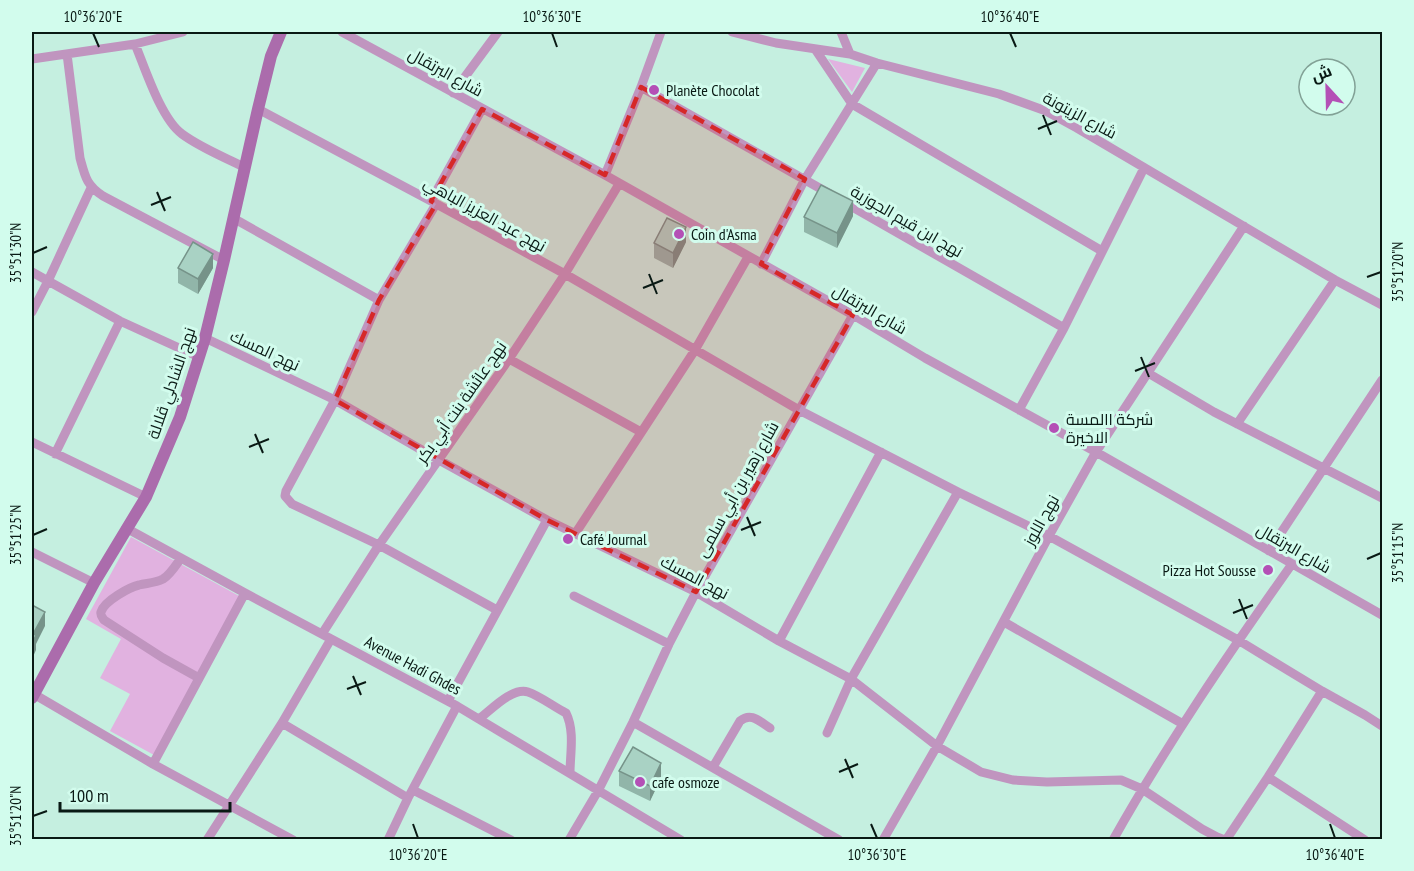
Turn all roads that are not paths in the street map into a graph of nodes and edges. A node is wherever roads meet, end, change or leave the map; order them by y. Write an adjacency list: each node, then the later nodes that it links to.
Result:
1 (183, 32): 10 (street)
2 (273, 32): 15 (street)
3 (281, 32): 15 (street)
4 (342, 32): 9 (street, شارع البرتقال)
5 (498, 32): 19 (street)
6 (661, 32): 18 (street)
7 (732, 32): 12 (street, شارع الزيتونة)
8 (841, 32): 14 (street)
9 (355, 34): 19 (street, شارع البرتقال)
10 (146, 36): 11 (street)
11 (135, 44): 13 (street); 23 (street)
12 (815, 49): 14 (street, شارع الزيتونة); 20 (street)
13 (68, 54): 16 (street); 28 (street)
14 (850, 54): 17 (street, شارع الزيتونة)
15 (271, 56): 21 (street, نهج الشادلي قلالة)
16 (32, 59)
17 (877, 63): 20 (street); 24 (street, شارع الزيتونة)
18 (641, 87): 25 (street); 26 (street, نهج ابن قيم الجوزية)
19 (453, 93): 22 (street, شارع البرتقال)
20 (852, 104): 26 (street); 32 (street)
21 (258, 109): 23 (street, نهج الشادلي قلالة); 29 (street, نهج عبد العزيز الباهي)
22 (482, 109): 25 (street, شارع البرتقال); 29 (street)
23 (244, 167): 30 (street, نهج الشادلي قلالة)
24 (1144, 168): 31 (street, شارع الزيتونة); 32 (street)
25 (605, 175): 27 (street, شارع البرتقال)
26 (806, 179): 35 (street); 45 (street, نهج ابن قيم الجوزية)
27 (619, 184): 33 (street, شارع البرتقال); 37 (street, نهج عائشة بنت أبي بكر)
28 (92, 188): 34 (street); 39 (street)
29 (433, 202): 37 (street, نهج عبد العزيز الباهي); 40 (street)
30 (233, 218): 34 (street, نهج الشادلي قلالة); 40 (street)
31 (1244, 226): 38 (street, شارع الزيتونة); 50 (street, نهج اللوز)
32 (1102, 251): 45 (street)
33 (748, 257): 35 (street, شارع البرتقال); 47 (street)
34 (224, 260): 46 (street, نهج الشادلي قلالة)
35 (761, 264): 43 (street, شارع البرتقال)
36 (32, 272): 39 (street)
37 (565, 274): 47 (street, نهج عبد العزيز الباهي); 49 (street, نهج عائشة بنت أبي بكر)
38 (1335, 279): 41 (street, شارع الزيتونة); 55 (street)
39 (48, 281): 42 (street); 44 (street)
40 (379, 300): 52 (street)
41 (1383, 305)
42 (32, 312)
43 (853, 315): 53 (street, شارع زهير بن أبي سلمى); 54 (street, شارع البرتقال)
44 (120, 321): 48 (street); 60 (street)
45 (1064, 327): 54 (street)
46 (205, 338): 48 (street, نهج الشادلي قلالة); 52 (street, نهج المسك)
47 (695, 350): 53 (street, نهج عبد العزيز الباهي); 56 (street)
48 (199, 357): 64 (street, نهج الشادلي قلالة)
49 (509, 360): 56 (street); 61 (street, نهج عائشة بنت أبي بكر)
50 (1148, 373): 55 (street); 59 (street, نهج اللوز)
51 (1383, 380): 62 (street)
52 (335, 400): 61 (street, نهج المسك); 70 (street)
53 (799, 410): 58 (street, نهج عبد العزيز الباهي); 76 (street, شارع زهير بن أبي سلمى)
54 (1019, 410): 59 (street, شارع البرتقال)
55 (1237, 424): 62 (street)
56 (641, 432): 68 (street)
57 (32, 442): 60 (street)
58 (881, 452): 63 (street, نهج عبد العزيز الباهي); 85 (street)
59 (1096, 452): 69 (street, نهج اللوز); 71 (street, شارع البرتقال)
60 (54, 454): 64 (street)
61 (439, 460): 66 (street, نهج المسك); 70 (street, نهج عائشة بنت أبي بكر)
62 (1323, 469): 65 (street); 71 (street)
63 (958, 492): 69 (street, نهج عبد العزيز الباهي); 88 (street)
64 (146, 497): 67 (street, نهج الشادلي قلالة)
65 (1383, 498)
66 (547, 520): 68 (street, نهج المسك); 79 (street)
67 (126, 528): 73 (street, Avenue Hadi Ghdes); 75 (street, نهج الشادلي قلالة)
68 (575, 534): 76 (street, نهج المسك)
69 (1049, 536): 81 (street, نهج اللوز); 84 (street, نهج عبد العزيز الباهي)
70 (379, 545): 79 (street); 82 (street, نهج عائشة بنت أبي بكر)
71 (1269, 551): 74 (street, شارع البرتقال)
72 (32, 552): 75 (street)
73 (181, 558): 77 (street, Avenue Hadi Ghdes); 87 (street)
74 (1292, 564): 80 (street, شارع البرتقال); 84 (street)
75 (94, 583): 90 (street, نهج الشادلي قلالة)
76 (696, 592): 85 (street, نهج المسك); 86 (street, شارع زهير بن أبي سلمى)
77 (244, 593): 82 (street, Avenue Hadi Ghdes); 87 (street)
78 (574, 596): 86 (street)
79 (497, 610): 91 (street)
80 (1383, 615)
81 (1004, 622): 96 (street); 100 (street, نهج اللوز)
82 (322, 634): 83 (street, Avenue Hadi Ghdes)
83 (332, 639): 91 (street, Avenue Hadi Ghdes); 95 (street)
84 (1238, 640): 89 (street, نهج عبد العزيز الباهي); 96 (street)
85 (779, 641): 88 (street, نهج المسك)
86 (669, 644): 94 (street, شارع زهير بن أبي سلمى)
87 (199, 678): 101 (street)
88 (851, 679): 99 (street); 100 (street, نهج المسك)
89 (1322, 691): 97 (street, نهج عبد العزيز الباهي); 104 (street)
90 (32, 695): 101 (street)
91 (447, 701): 92 (street, Avenue Hadi Ghdes)
92 (457, 706): 93 (street, Avenue Hadi Ghdes); 107 (street)
93 (479, 719): 103 (street, Avenue Hadi Ghdes); 103 (street)
94 (633, 722): 102 (street); 106 (street, شارع زهير بن أبي سلمى)
95 (282, 723): 107 (street); 108 (street)
96 (1183, 724): 105 (street)
97 (1383, 726)
98 (770, 728): 102 (street)
99 (827, 733)
100 (938, 746): 105 (street, نهج المسك); 116 (street, نهج اللوز)
101 (153, 764): 108 (street)
102 (713, 767): 115 (street)
103 (570, 773): 106 (street, Avenue Hadi Ghdes)
104 (1268, 777): 118 (street); 119 (street)
105 (1142, 789): 117 (street); 118 (street, نهج المسك)
106 (598, 791): 113 (street, شارع زهير بن أبي سلمى); 114 (street, Avenue Hadi Ghdes)
107 (411, 794): 111 (street); 112 (street)
108 (229, 806): 109 (street); 110 (street)
109 (207, 840)
110 (293, 840)
111 (388, 840)
112 (511, 840)
113 (569, 840)
114 (681, 840)
115 (839, 840)
116 (883, 840)
117 (1113, 840)
118 (1226, 840)
119 (1365, 840)

